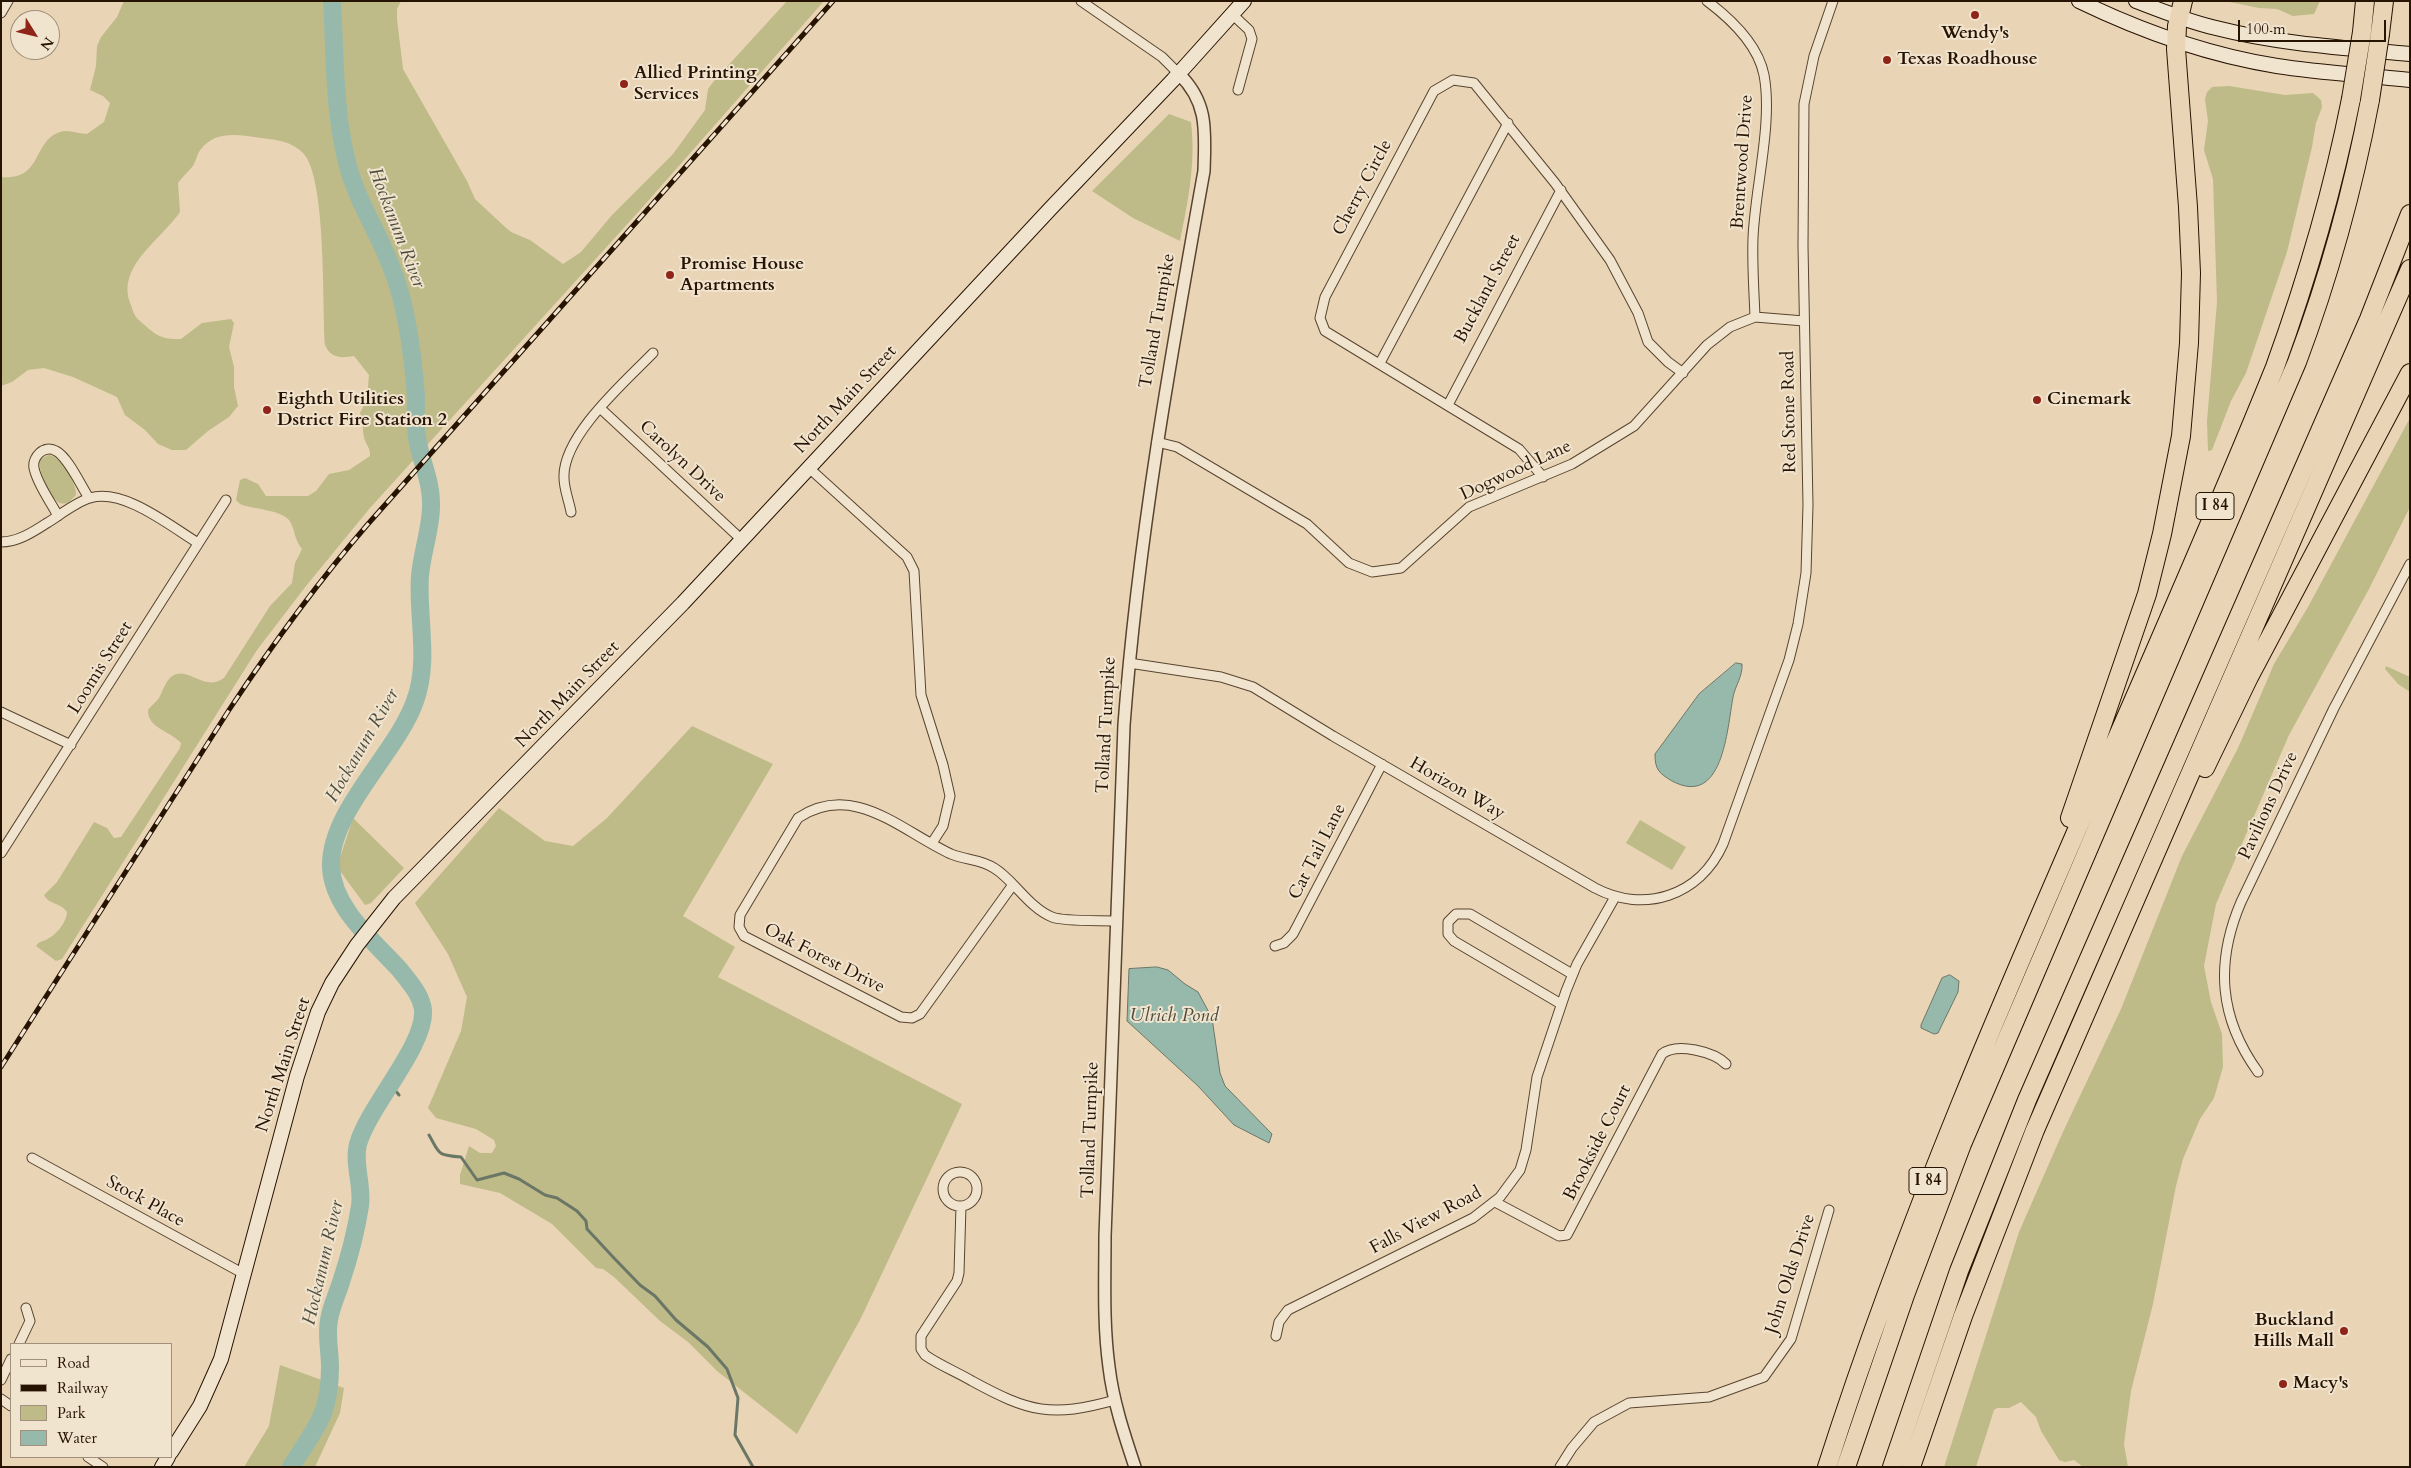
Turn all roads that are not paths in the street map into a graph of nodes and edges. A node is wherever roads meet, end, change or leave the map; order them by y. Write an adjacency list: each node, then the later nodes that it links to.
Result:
1 (8, 1): 11 (street)
2 (1081, 1): 15 (street)
3 (1244, 1): 12 (main road)
4 (1707, 1): 22 (street, Brentwood Drive)
5 (1833, 1): 23 (street, Red Stone Road)
6 (2078, 1): 13 (main road)
7 (2136, 1): 10 (main road)
8 (2365, 1): 51 (highway, I 84, bridge)
9 (2384, 1): 75 (highway, bridge)
10 (2181, 9): 13 (highway); 14 (main road)
11 (1, 13)
12 (1233, 15): 15 (main road); 17 (street)
13 (2176, 41): 16 (main road); 51 (highway)
14 (2410, 54)
15 (1179, 74): 30 (street, Tolland Turnpike); 31 (main road, North Main Street)
16 (2410, 80)
17 (1238, 90)
18 (1508, 123): 19 (street, Cherry Circle); 25 (street); 25 (street, Cherry Circle)
19 (1560, 190): 26 (street, Cherry Circle); 28 (street, Buckland Street)
20 (2410, 214): 76 (highway)
21 (2410, 269): 46 (highway)
22 (1755, 317): 23 (street, Dogwood Lane); 26 (street, Dogwood Lane)
23 (1804, 321): 45 (street, Red Stone Road)
24 (653, 353): 29 (street)
25 (1380, 364): 28 (street, Cherry Circle)
26 (1683, 373): 32 (street, Dogwood Lane)
27 (2410, 373): 46 (highway)
28 (1448, 405): 32 (street, Cherry Circle)
29 (600, 408): 35 (street); 37 (street, Carolyn Drive)
30 (1156, 442): 32 (street, Dogwood Lane); 41 (street, Tolland Turnpike)
31 (809, 468): 37 (main road, North Main Street); 47 (street)
32 (1543, 477)
33 (88, 498): 36 (street); 36 (street); 39 (street)
34 (226, 500): 39 (street, Loomis Street)
35 (571, 512)
36 (58, 516): 38 (street)
37 (742, 540): 62 (main road, North Main Street)
38 (1, 542)
39 (198, 543): 43 (street, Loomis Street)
40 (2410, 564): 57 (street, Pavilions Drive)
41 (1129, 663): 44 (street, Horizon Way); 52 (street, Tolland Turnpike)
42 (1, 712): 43 (street)
43 (71, 745): 48 (street, Loomis Street)
44 (1382, 764): 50 (street, Horizon Way); 53 (street, Cat Tail Lane)
45 (1733, 815): 50 (street, Horizon Way)
46 (2160, 842): 77 (highway)
47 (932, 843): 49 (street, Oak Forest Drive); 49 (street, Oak Forest Drive)
48 (1, 853)
49 (1012, 886): 52 (street, Oak Forest Drive)
50 (1615, 897): 54 (street, Falls View Road)
51 (2045, 902): 74 (highway, I 84)
52 (1117, 921): 68 (street, Tolland Turnpike)
53 (1275, 946)
54 (1572, 974): 55 (street, Falls View Road); 55 (street)
55 (1561, 1004): 59 (street, Falls View Road)
56 (1726, 1064): 59 (street, Brookside Court)
57 (2258, 1072)
58 (32, 1158): 62 (street, Stock Place)
59 (1495, 1202): 64 (street, Falls View Road)
60 (961, 1206): 68 (street)
61 (1829, 1210): 73 (street, John Olds Drive)
62 (244, 1274): 69 (main road, North Main Street)
63 (26, 1308): 65 (street)
64 (1276, 1336)
65 (19, 1343)
66 (10, 1362): 67 (street)
67 (1, 1380)
68 (1115, 1400): 72 (street, Tolland Turnpike)
69 (172, 1450)
70 (90, 1458): 71 (street)
71 (103, 1467)
72 (1134, 1467)
73 (1560, 1467)
74 (1826, 1467)
75 (1846, 1467)
76 (1892, 1467)
77 (1911, 1467)

